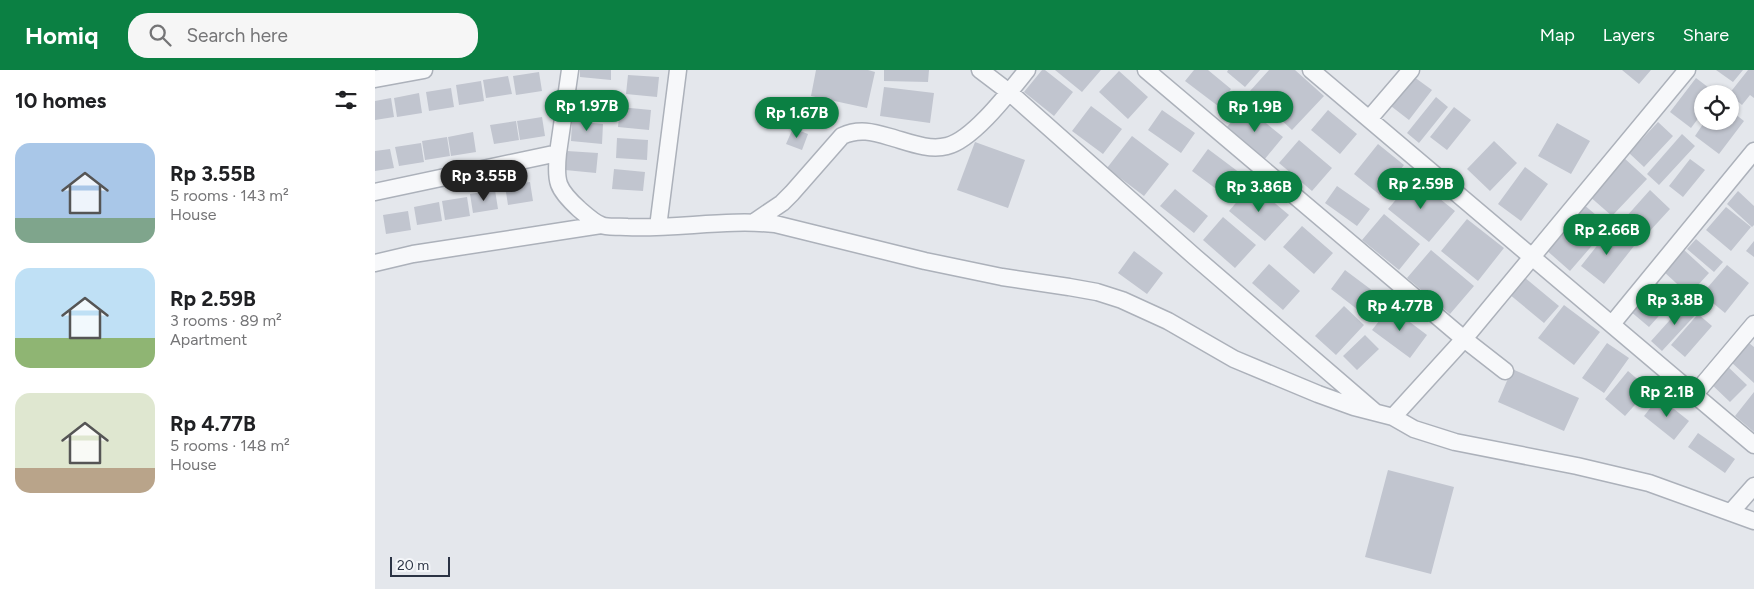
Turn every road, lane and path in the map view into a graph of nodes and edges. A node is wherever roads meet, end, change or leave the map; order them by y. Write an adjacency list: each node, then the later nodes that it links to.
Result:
1 (424, 70): 10 (street)
2 (570, 70): 14 (street)
3 (678, 70): 18 (street)
4 (980, 70): 11 (street)
5 (1027, 70): 11 (street)
6 (1146, 70): 23 (street)
7 (1311, 70): 12 (street)
8 (1411, 70): 12 (street)
9 (1687, 70): 19 (street)
10 (375, 79)
11 (1009, 92): 16 (street); 26 (street)
12 (1369, 119): 19 (street)
13 (1754, 151): 21 (street)
14 (558, 153): 15 (street); 17 (street)
15 (375, 192)
16 (754, 222): 18 (street); 26 (street)
17 (601, 225): 18 (street); 20 (street)
18 (658, 228)
19 (1531, 256): 21 (street); 23 (street)
20 (375, 263)
21 (1612, 324): 25 (street)
22 (1754, 324): 25 (street)
23 (1464, 338): 24 (street); 26 (street)
24 (1505, 371)
25 (1695, 394): 27 (street)
26 (1386, 416): 29 (street)
27 (1754, 444)
28 (1754, 486): 29 (street)
29 (1731, 512): 30 (street)
30 (1754, 521)

